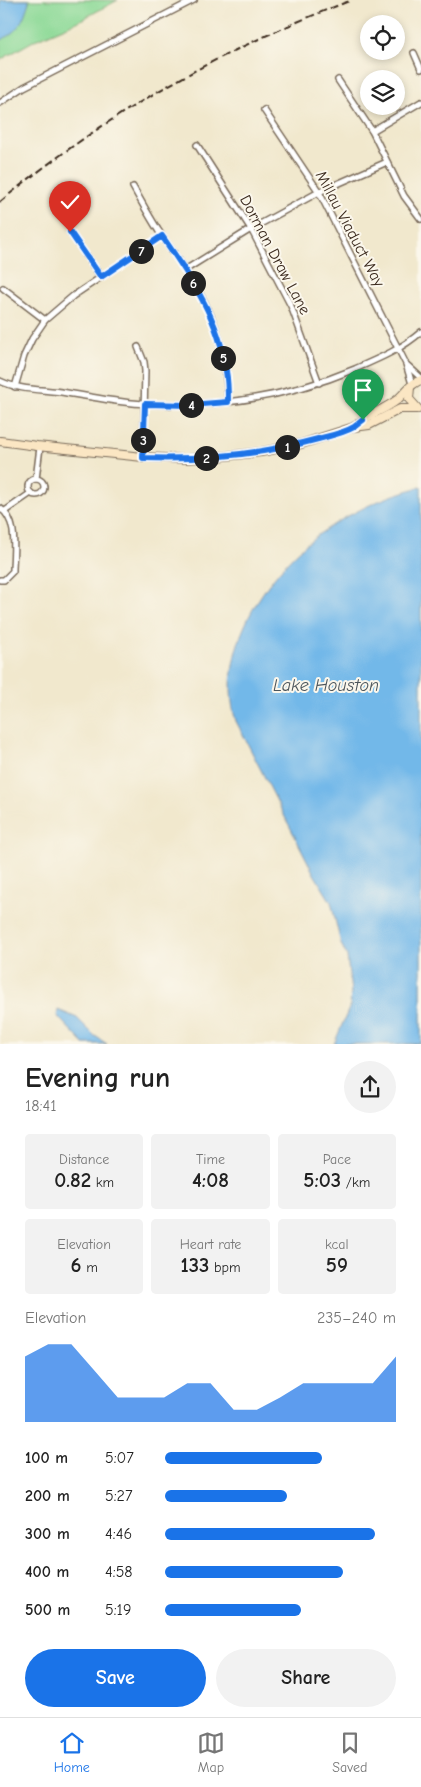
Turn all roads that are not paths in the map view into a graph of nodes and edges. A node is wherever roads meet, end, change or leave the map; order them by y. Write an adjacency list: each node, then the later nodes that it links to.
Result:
1 (194, 0): 6 (street)
2 (414, 53): 3 (street)
3 (421, 69)
4 (338, 80): 8 (street)
5 (421, 102): 8 (street)
6 (0, 103)
7 (264, 110): 12 (street, Millau Viaduct Way)
8 (372, 131): 10 (street)
9 (197, 145): 14 (street, Dorman Draw Lane)
10 (387, 162): 12 (street); 13 (street)
11 (132, 187): 16 (street)
12 (319, 192): 14 (street); 23 (street, Millau Viaduct Way)
13 (421, 219)
14 (251, 229): 17 (street); 27 (street, Dorman Draw Lane)
15 (70, 232): 18 (street)
16 (162, 236): 17 (street); 18 (street)
17 (185, 270): 30 (street)
18 (101, 277): 20 (street)
19 (3, 288): 20 (street)
20 (45, 320): 29 (street)
21 (421, 332): 23 (street)
22 (138, 347): 31 (street)
23 (398, 349): 24 (street, Millau Viaduct Way); 27 (street)
24 (406, 364): 25 (street, Millau Viaduct Way); 28 (street, Millau Viaduct Way)
25 (421, 379): 28 (street)
26 (0, 380): 29 (street)
27 (319, 383): 30 (street)
28 (411, 386): 32 (street); 33 (street)
29 (15, 387): 31 (street)
30 (228, 402): 31 (street)
31 (145, 404): 36 (street)
32 (419, 409): 33 (street)
33 (354, 427): 36 (street)
34 (0, 441): 35 (street)
35 (40, 447): 36 (street); 37 (street)
36 (143, 458)
37 (36, 479): 38 (street); 38 (street)
38 (31, 493): 39 (street)
39 (3, 510): 40 (street)
40 (0, 580)

